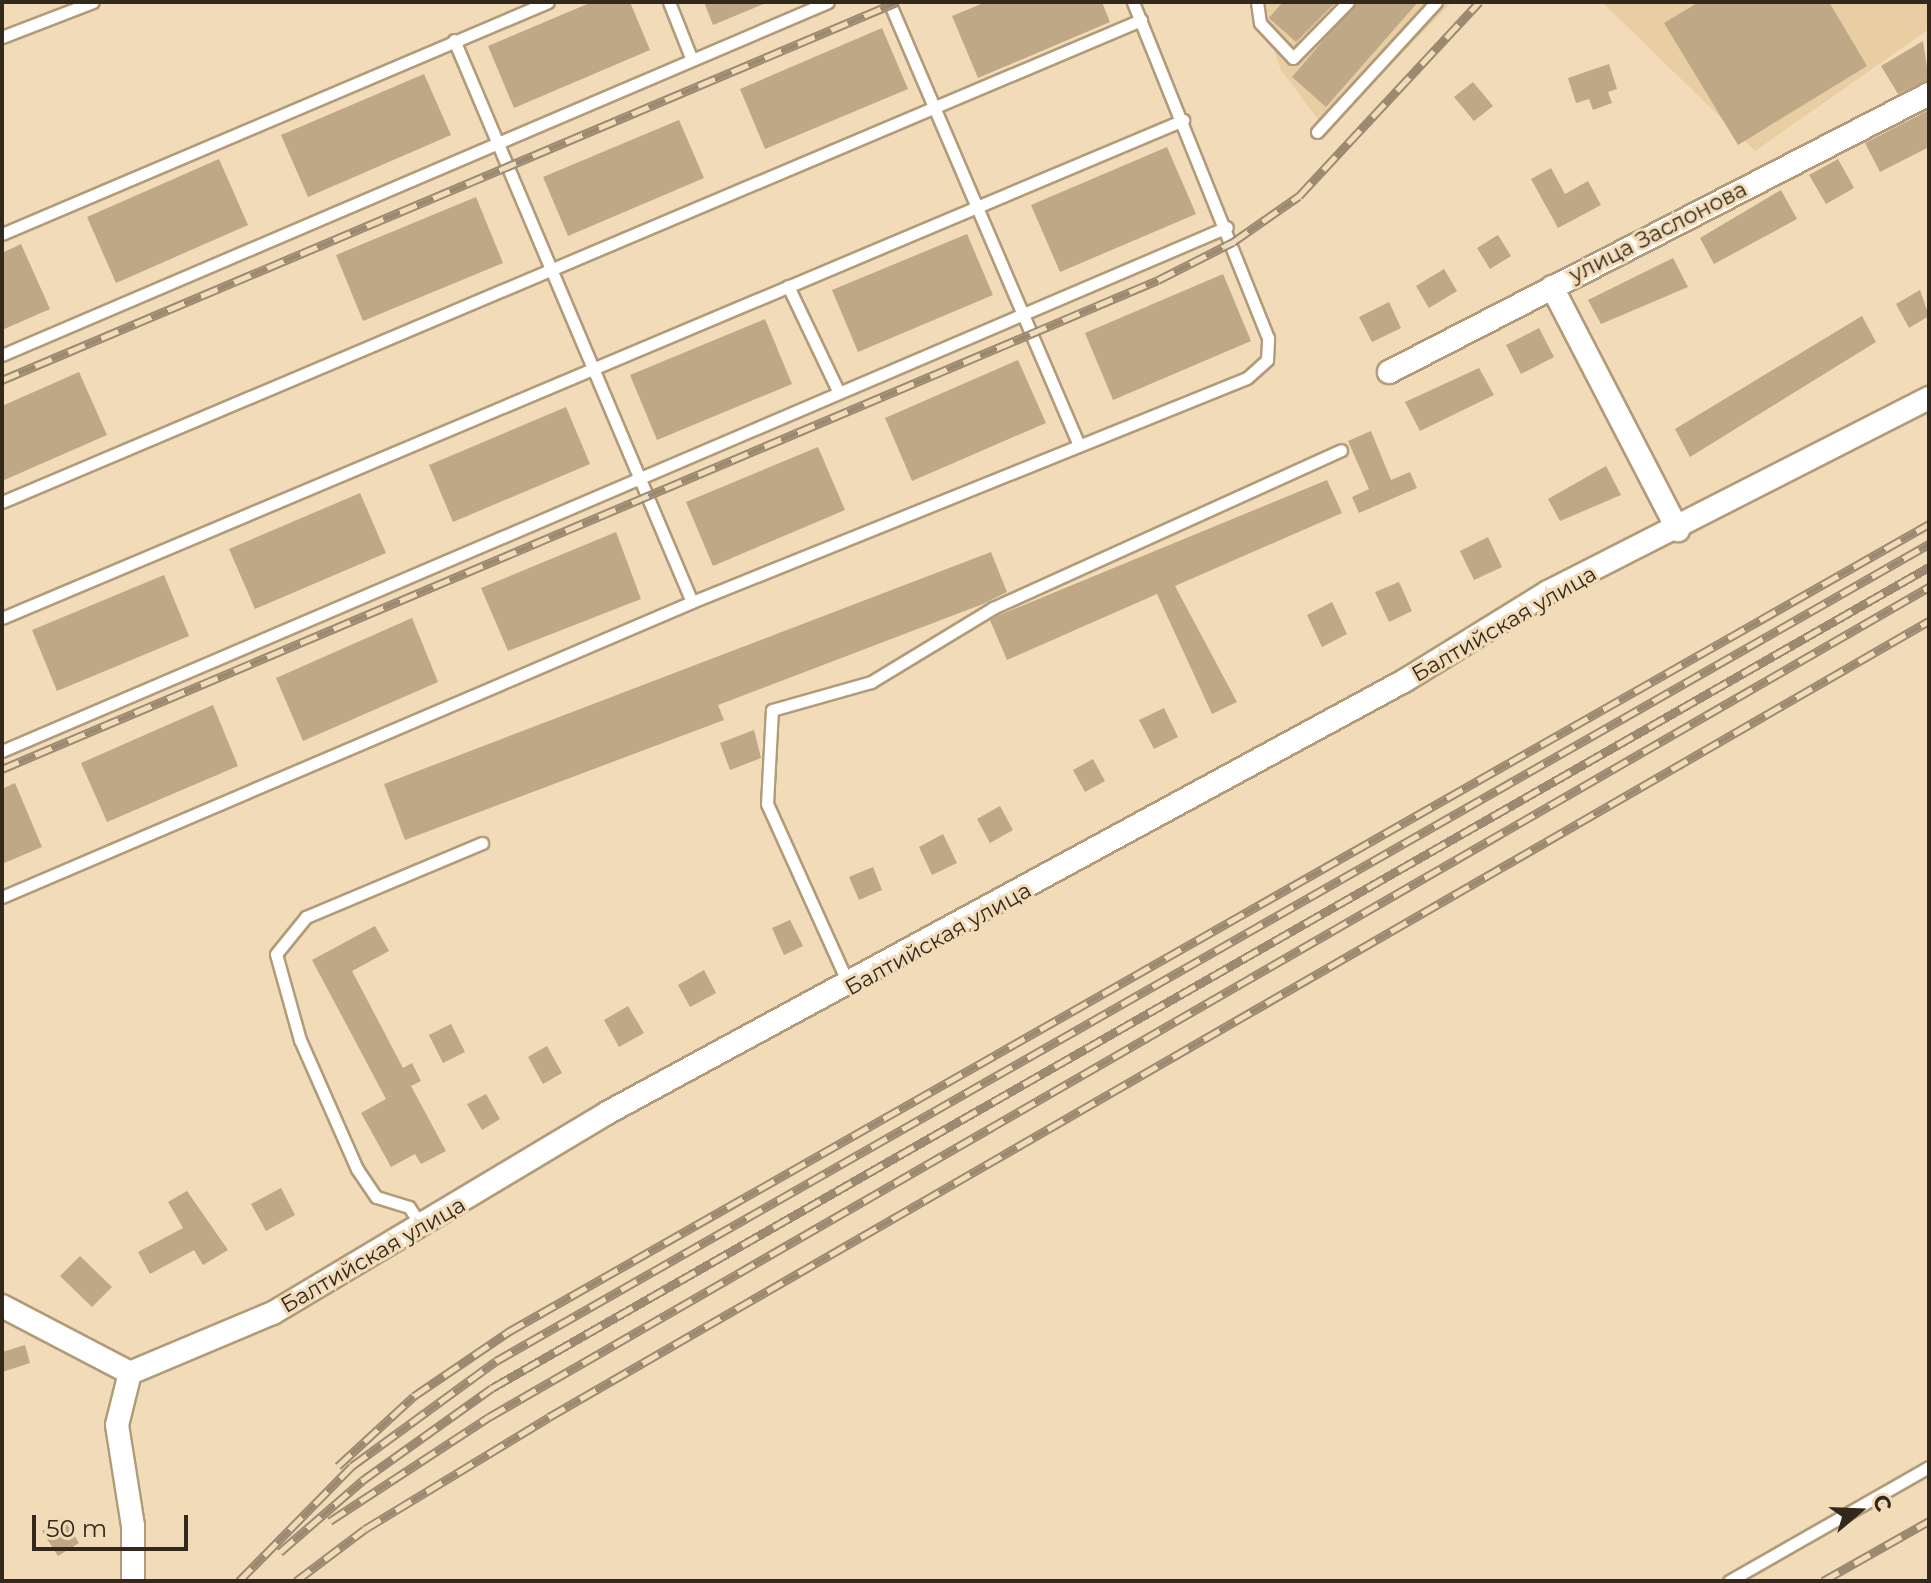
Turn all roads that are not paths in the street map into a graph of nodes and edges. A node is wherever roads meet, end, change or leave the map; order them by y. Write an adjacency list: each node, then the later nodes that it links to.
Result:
1 (93, 2): 11 (lane)
2 (548, 2): 12 (lane)
3 (669, 2): 13 (lane)
4 (828, 2): 13 (lane)
5 (889, 2): 15 (lane)
6 (1133, 2): 10 (lane)
7 (1257, 2): 8 (lane)
8 (1348, 2)
9 (1436, 2): 17 (lane)
10 (1141, 20): 15 (lane); 16 (lane)
11 (2, 37)
12 (454, 40): 18 (lane); 21 (lane)
13 (692, 60): 18 (lane)
14 (1929, 94): 24 (street, улица Заслонова)
15 (934, 107): 19 (lane); 22 (lane)
16 (1183, 120): 19 (lane); 20 (lane)
17 (1317, 132)
18 (498, 142): 22 (lane); 26 (lane)
19 (977, 207): 23 (lane); 25 (lane)
20 (1227, 227): 25 (lane); 31 (lane)
21 (2, 234)
22 (552, 270): 27 (lane); 34 (lane)
23 (788, 286): 27 (lane); 29 (lane)
24 (1552, 287): 28 (street, улица Заслонова); 35 (street)
25 (1022, 313): 29 (lane); 31 (lane)
26 (2, 355)
27 (593, 368): 33 (lane); 37 (lane)
28 (1389, 372)
29 (838, 391): 33 (lane)
30 (1929, 398): 35 (street, Балтийская улица)
31 (1078, 444): 36 (lane)
32 (1341, 450): 41 (lane)
33 (637, 475): 36 (lane); 38 (lane)
34 (2, 502)
35 (1678, 530): 41 (street, Балтийская улица)
36 (692, 602): 40 (lane)
37 (2, 618)
38 (2, 751)
39 (482, 843): 42 (lane)
40 (2, 897)
41 (850, 987): 42 (street, Балтийская улица)
42 (423, 1228): 44 (street, Балтийская улица)
43 (2, 1306): 44 (street)
44 (130, 1373): 46 (street)
45 (1929, 1467): 47 (lane)
46 (133, 1581)
47 (1729, 1581)

